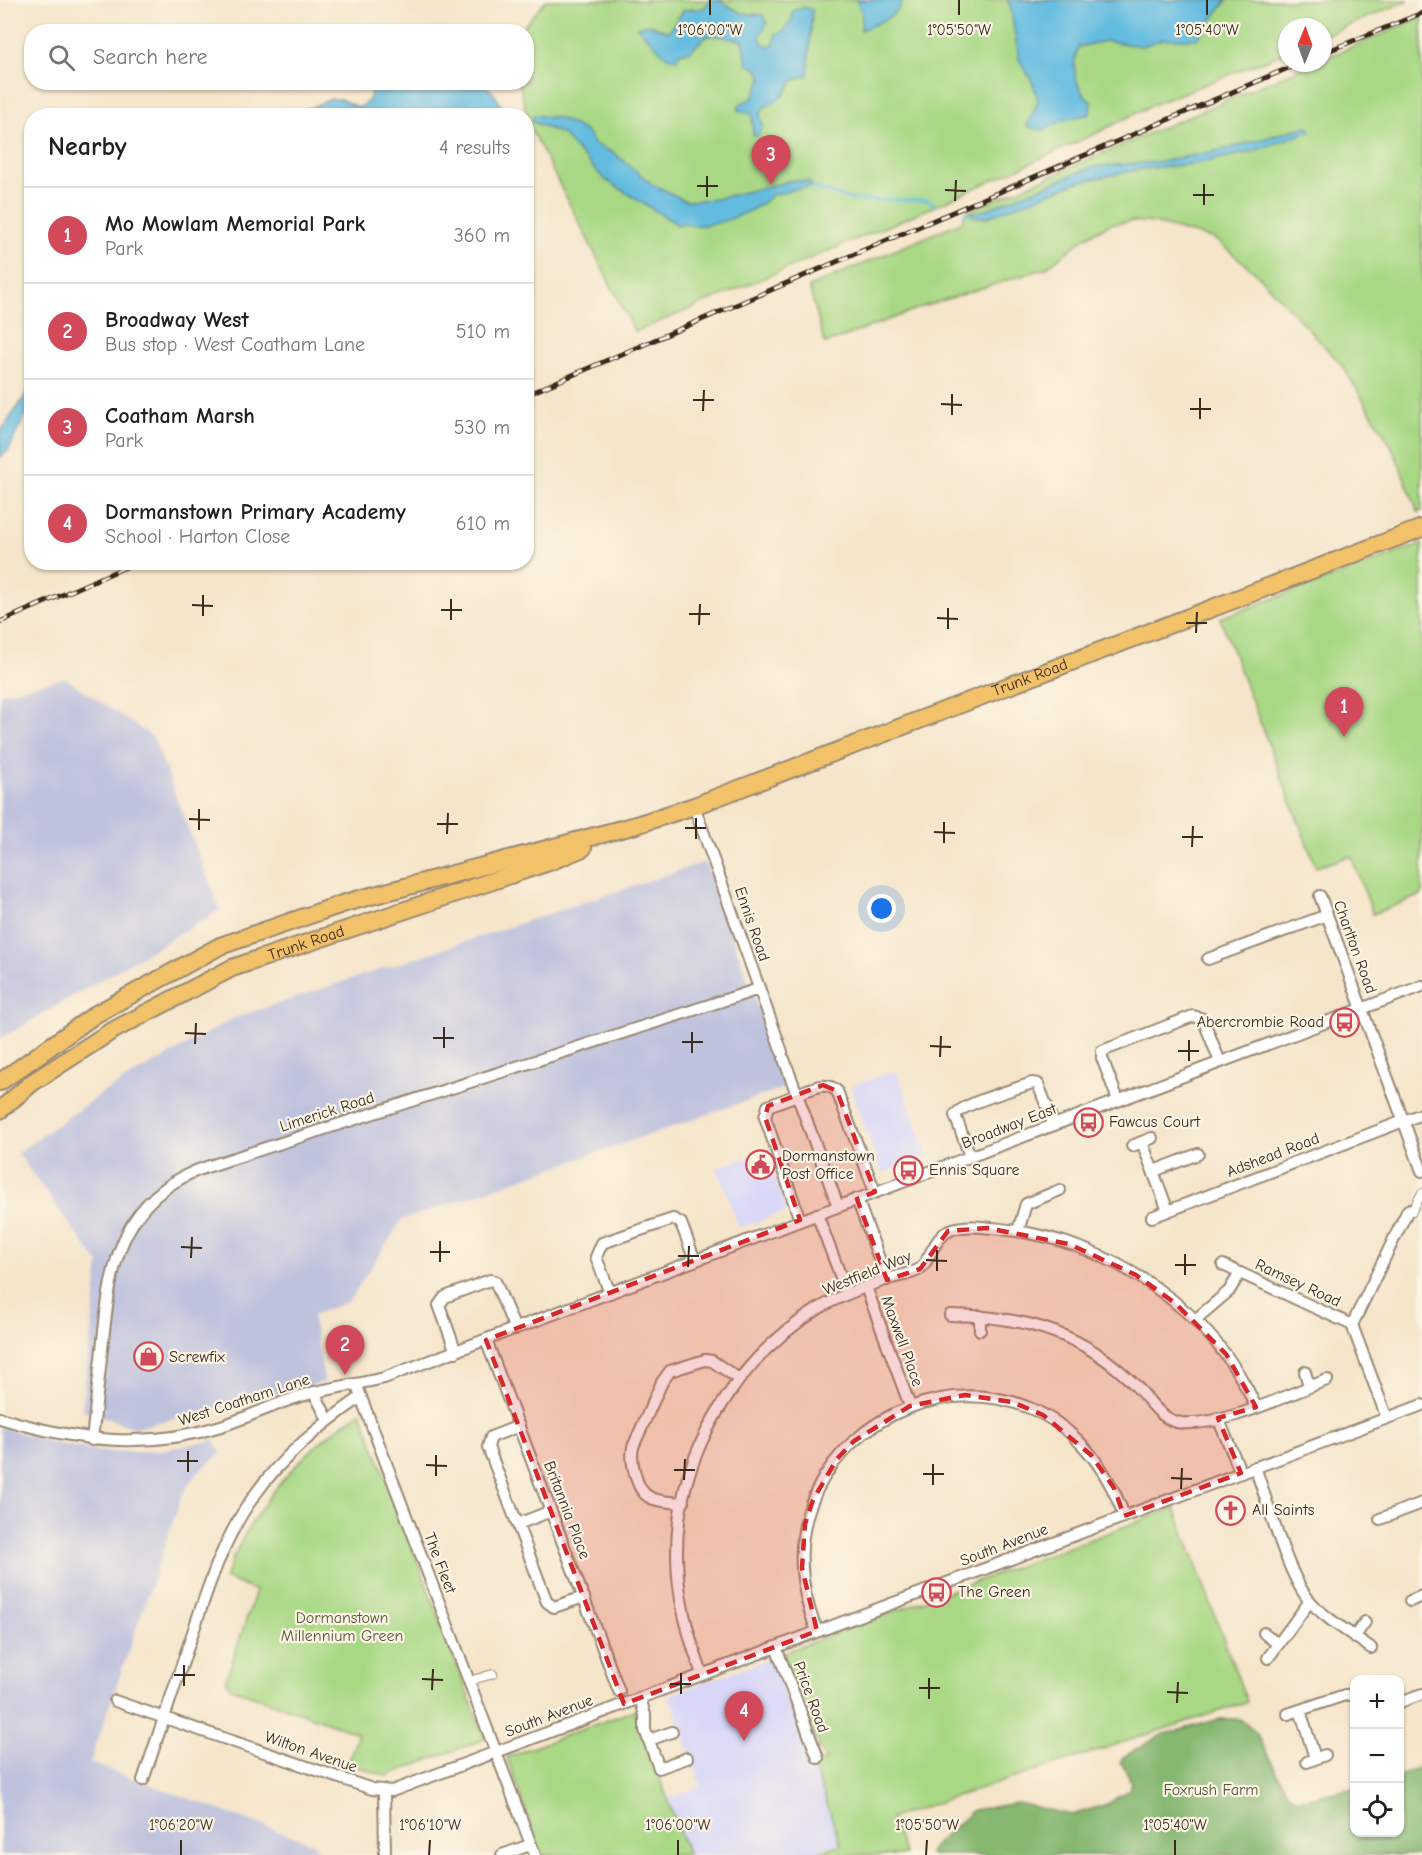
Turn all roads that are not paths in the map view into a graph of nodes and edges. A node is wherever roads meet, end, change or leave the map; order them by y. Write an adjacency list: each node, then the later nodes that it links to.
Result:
1 (1422, 528): 2 (main road, Trunk Road)
2 (694, 806): 3 (main road, Trunk Road); 8 (street, Ennis Road)
3 (636, 825): 11 (main road, Trunk Road); 14 (main road, Trunk Road)
4 (1320, 896): 5 (street, Charlton Road)
5 (1327, 915): 6 (street); 9 (street, Charlton Road)
6 (1208, 959)
7 (1422, 986): 9 (street, Broadway East)
8 (759, 989): 12 (street, Ennis Road); 64 (street, Limerick Road)
9 (1362, 1008): 10 (street, Broadway East); 16 (street)
10 (1220, 1062): 13 (street, Broadway East); 13 (street)
11 (0, 1082)
12 (797, 1094): 24 (street); 27 (street, Ennis Road); 32 (street)
13 (1118, 1100): 17 (street, Broadway East)
14 (0, 1110)
15 (1422, 1114): 16 (street, Adshead Road)
16 (1404, 1121): 22 (street); 29 (street, Adshead Road)
17 (1054, 1125): 20 (street, Broadway East); 20 (street)
18 (1142, 1142): 21 (street)
19 (1198, 1154): 21 (street)
20 (970, 1156): 24 (street, Broadway East)
21 (1154, 1171): 29 (street)
22 (1422, 1171)
23 (1060, 1190): 33 (street)
24 (875, 1192): 26 (street, Broadway East)
25 (1422, 1192): 28 (street)
26 (857, 1199): 27 (street, Broadway East); 37 (street, Maxwell Place)
27 (838, 1206): 30 (street, Broadway East)
28 (1408, 1210): 44 (street)
29 (1168, 1211): 31 (street, Adshead Road)
30 (817, 1214): 32 (street, Broadway East); 40 (street)
31 (1152, 1217)
32 (800, 1220): 34 (street, Broadway East)
33 (1018, 1231): 37 (street, Westfield Way); 43 (street, Westfield Way)
34 (695, 1261): 39 (street, Broadway East); 39 (street)
35 (1223, 1265): 36 (street, Ramsey Road)
36 (1240, 1272): 43 (street, Ramsey Road); 44 (street, Ramsey Road)
37 (886, 1280): 38 (street, Westfield Way)
38 (866, 1287): 40 (street, Westfield Way); 57 (street, Maxwell Place)
39 (610, 1293): 45 (street, West Coatham Lane)
40 (847, 1293): 50 (street, Westfield Way)
41 (950, 1315): 42 (street)
42 (980, 1316): 46 (street); 60 (street)
43 (1195, 1320): 58 (street, Westfield Way)
44 (1352, 1325): 61 (street, Ramsey Road)
45 (515, 1329): 47 (street, West Coatham Lane); 48 (street)
46 (980, 1330)
47 (486, 1340): 48 (street, West Coatham Lane); 63 (street, Britannia Place)
48 (456, 1352): 52 (street, West Coatham Lane)
49 (1305, 1372): 53 (street)
50 (739, 1379): 67 (street, Westfield Way); 67 (street)
51 (1327, 1380): 53 (street)
52 (356, 1384): 54 (street, West Coatham Lane); 55 (street, The Fleet)
53 (1309, 1386): 58 (street)
54 (314, 1392): 62 (street); 64 (street, West Coatham Lane)
55 (361, 1397): 62 (street); 87 (street, The Fleet)
56 (1422, 1405): 61 (street, South Avenue)
57 (910, 1406): 70 (street); 78 (street)
58 (1256, 1407): 60 (street)
59 (0, 1418): 64 (street, West Coatham Lane)
60 (1218, 1418): 66 (street)
61 (1387, 1418): 65 (street, South Avenue)
62 (328, 1420): 97 (street)
63 (519, 1426): 69 (street, Britannia Place); 72 (street)
64 (92, 1440)
65 (1255, 1467): 66 (street, South Avenue); 75 (street)
66 (1240, 1473): 70 (street, South Avenue)
67 (683, 1503): 86 (street, Westfield Way)
68 (1422, 1503): 71 (street)
69 (551, 1511): 72 (street); 74 (street, Britannia Place)
70 (1124, 1516): 78 (street, South Avenue)
71 (1380, 1519)
72 (518, 1524): 74 (street)
73 (1422, 1596): 76 (street)
74 (584, 1597): 88 (street, Britannia Place)
75 (1310, 1601): 80 (street); 81 (street)
76 (1410, 1601)
77 (1365, 1622): 80 (street)
78 (817, 1631): 82 (street, South Avenue)
79 (1264, 1633): 81 (street)
80 (1355, 1636): 83 (street)
81 (1278, 1644): 84 (street)
82 (776, 1647): 86 (street, South Avenue); 102 (street, Price Road)
83 (1371, 1648)
84 (1268, 1658)
85 (493, 1674): 87 (street)
86 (702, 1674): 91 (street, South Avenue)
87 (469, 1681): 100 (street, The Fleet)
88 (619, 1691): 94 (street)
89 (1422, 1694): 93 (street)
90 (1350, 1695): 95 (street)
91 (640, 1698): 94 (street, South Avenue); 99 (street)
92 (115, 1701): 97 (street, Wilton Avenue)
93 (1404, 1701)
94 (624, 1704): 100 (street, South Avenue)
95 (1300, 1710): 96 (street); 103 (street)
96 (1288, 1714)
97 (164, 1718): 104 (street); 105 (street, Wilton Avenue)
98 (672, 1732): 99 (street)
99 (649, 1740): 101 (street)
100 (496, 1752): 105 (street); 106 (street, The Fleet)
101 (687, 1758)
102 (818, 1758)
103 (1316, 1758)
104 (143, 1780)
105 (384, 1792): 107 (street)
106 (533, 1850): 108 (street)
107 (385, 1855)
108 (502, 1855)

